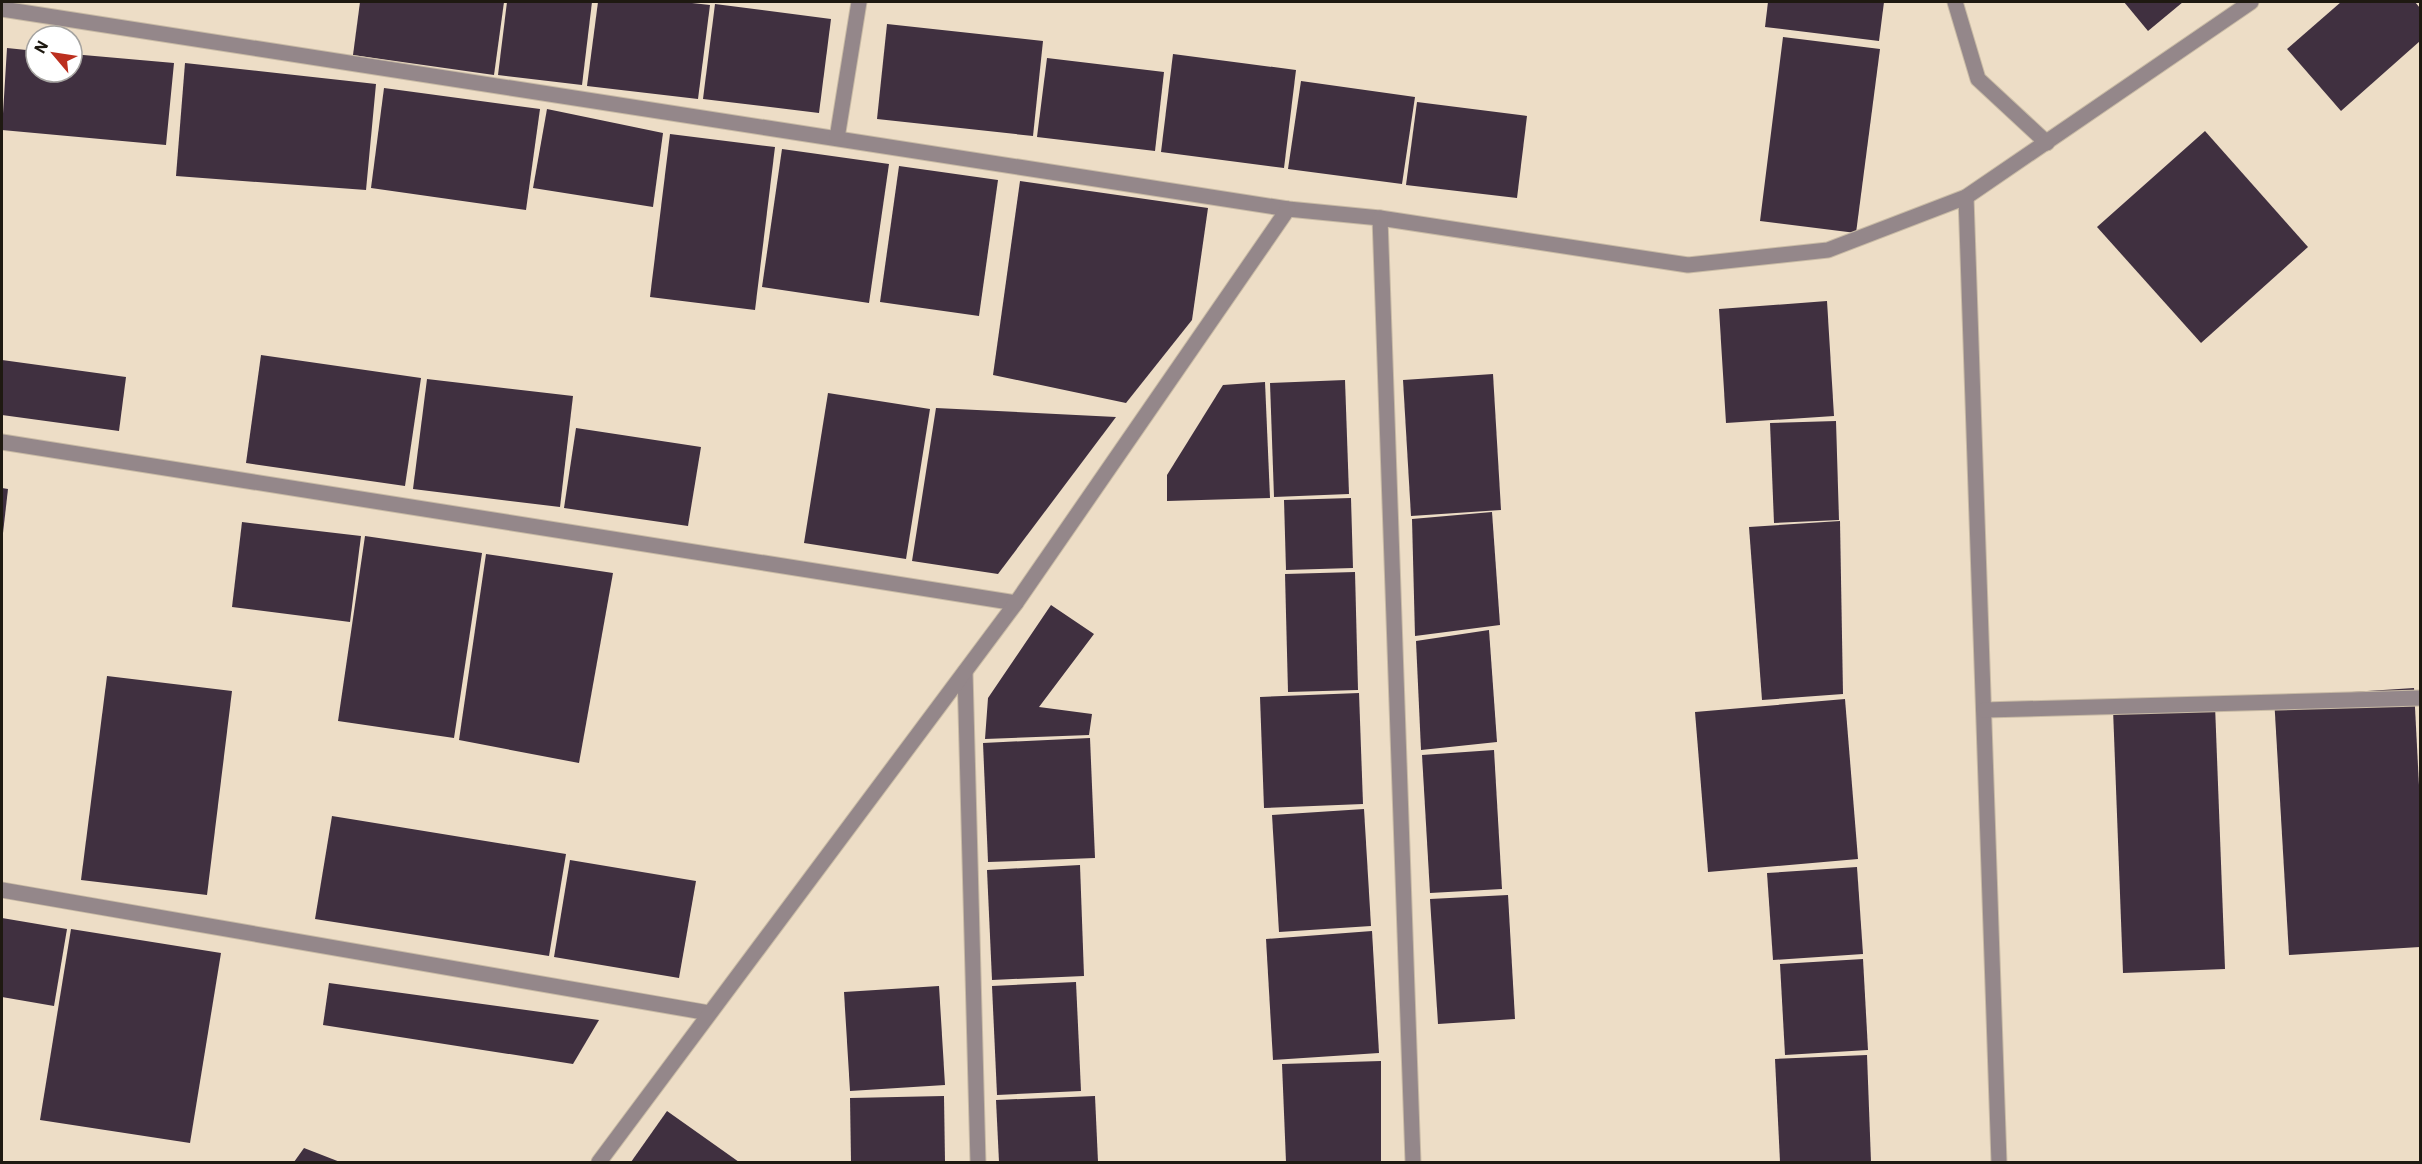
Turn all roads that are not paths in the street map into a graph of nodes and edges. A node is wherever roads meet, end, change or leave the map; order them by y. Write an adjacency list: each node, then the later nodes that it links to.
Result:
1 (859, 2): 5 (street)
2 (1955, 2): 6 (street)
3 (2251, 2): 6 (street)
4 (2, 9): 5 (street)
5 (837, 138): 8 (street)
6 (2047, 143): 7 (street)
7 (1966, 197): 9 (street); 14 (street)
8 (1288, 209): 9 (street); 11 (street)
9 (1380, 218): 19 (street)
10 (2, 442): 11 (street)
11 (1016, 603): 12 (street)
12 (965, 672): 16 (street); 18 (street)
13 (2421, 698): 14 (street)
14 (1984, 710): 20 (street)
15 (2, 890): 16 (street)
16 (709, 1013): 17 (street)
17 (599, 1162)
18 (978, 1162)
19 (1413, 1162)
20 (1999, 1162)

